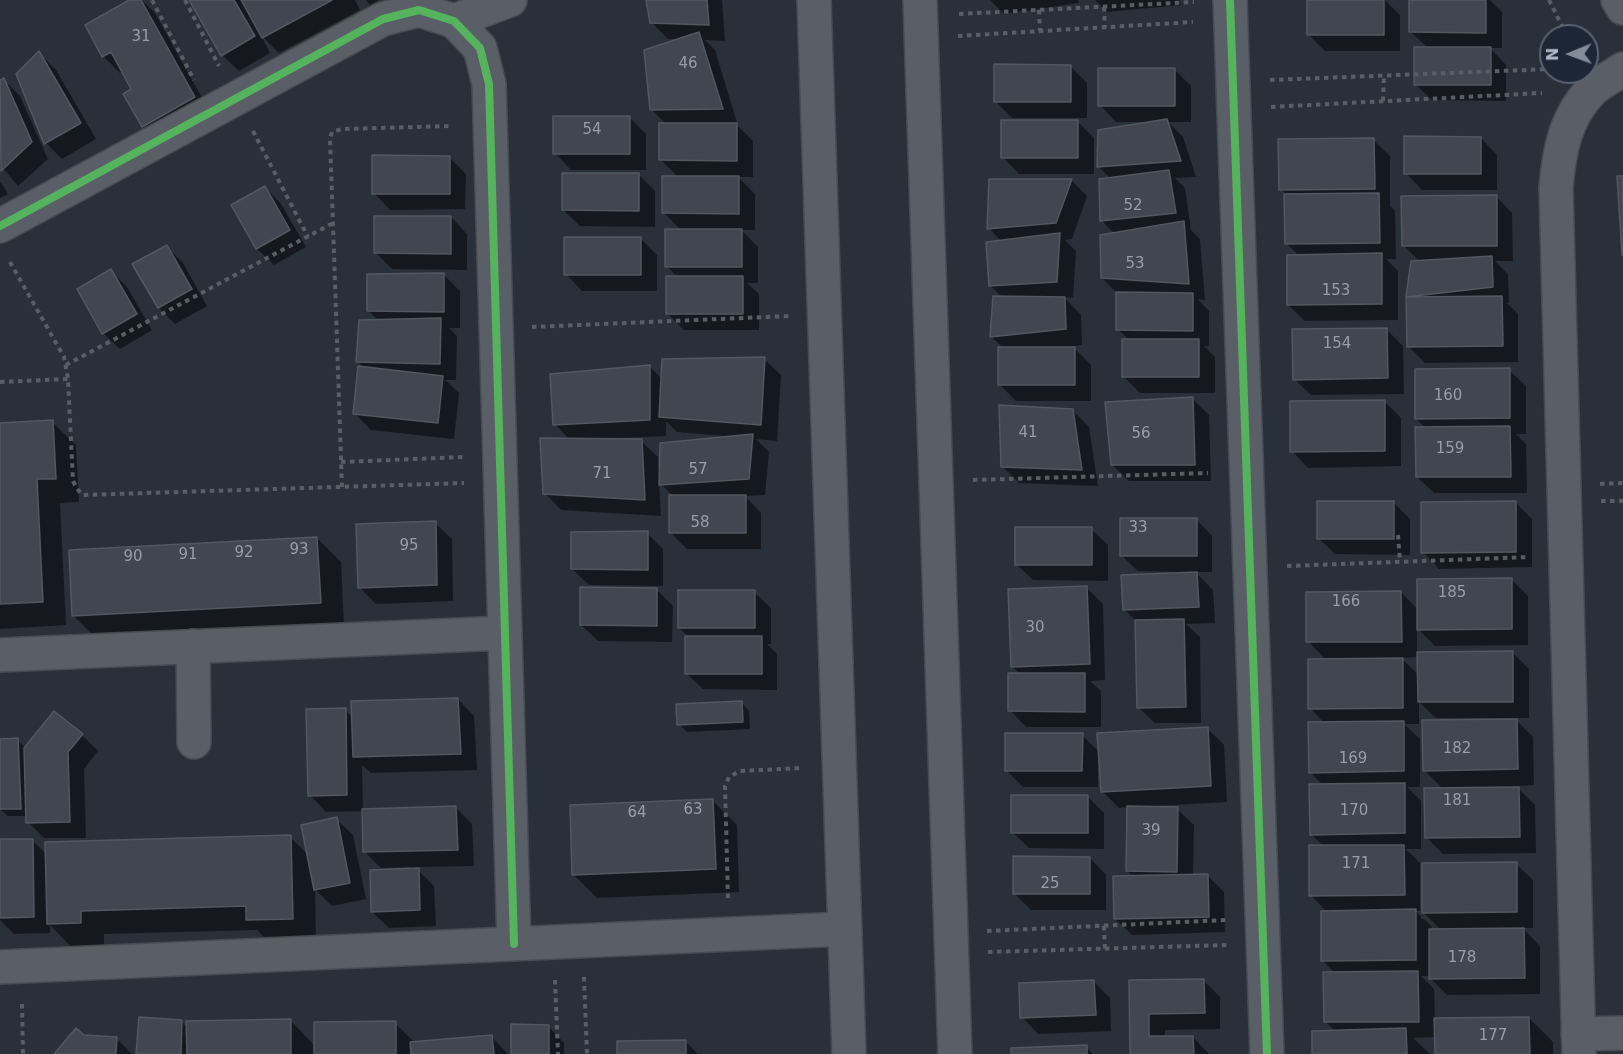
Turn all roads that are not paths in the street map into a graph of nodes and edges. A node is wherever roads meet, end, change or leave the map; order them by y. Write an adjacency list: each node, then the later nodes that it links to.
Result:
1 (510, 0): 7 (street)
2 (814, 0): 14 (street)
3 (1618, 0): 5 (street)
4 (1231, 7): 21 (street)
5 (1623, 8)
6 (921, 18): 20 (street)
7 (454, 21): 9 (street); 10 (street)
8 (1623, 69): 18 (street)
9 (3, 240)
10 (504, 633): 11 (street); 15 (street)
11 (193, 646): 12 (street); 13 (street)
12 (0, 655)
13 (194, 742)
14 (844, 929): 15 (street); 19 (street)
15 (514, 944): 16 (street)
16 (10, 966)
17 (1623, 1033): 18 (street)
18 (1578, 1044)
19 (849, 1054)
20 (955, 1054)
21 (1267, 1054)

